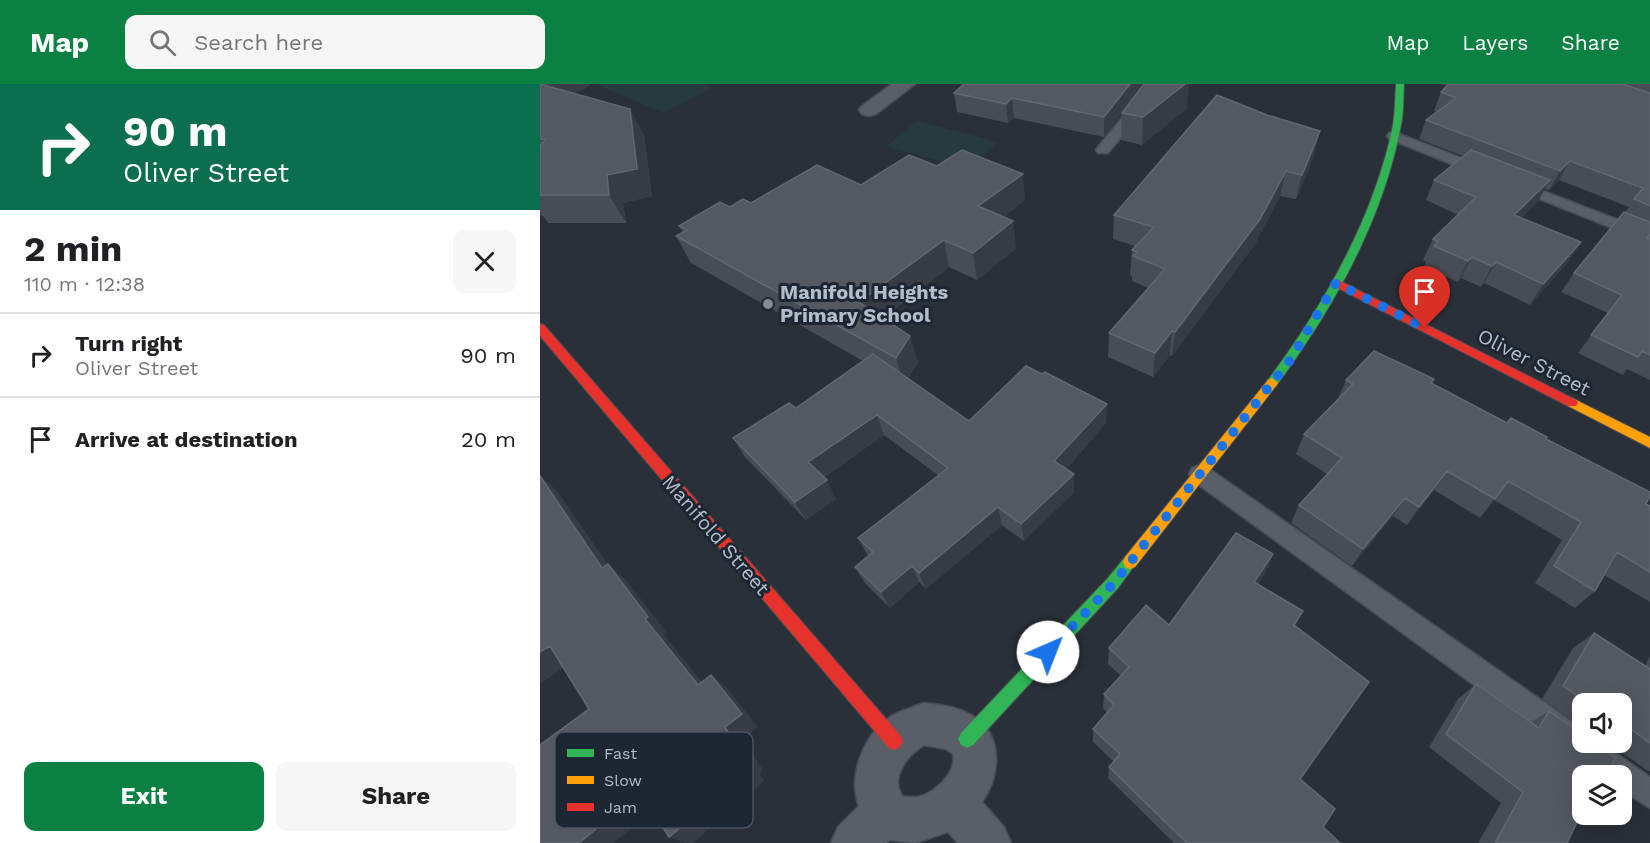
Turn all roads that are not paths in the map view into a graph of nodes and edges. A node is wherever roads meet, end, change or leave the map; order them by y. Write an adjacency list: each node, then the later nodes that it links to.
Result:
1 (905, 84): 4 (street)
2 (1153, 84): 6 (lane)
3 (1400, 84): 5 (street)
4 (869, 110)
5 (1394, 136): 7 (lane); 8 (street)
6 (1103, 150)
7 (1650, 238)
8 (1336, 283): 10 (street, Oliver Street); 11 (street)
9 (540, 328): 13 (street, Manifold Street)
10 (1650, 443)
11 (1200, 474): 12 (street); 14 (lane)
12 (967, 739): 13 (street); 16 (street)
13 (894, 741): 15 (street)
14 (1650, 794)
15 (885, 812): 16 (street); 17 (street)
16 (974, 827)
17 (854, 843)

